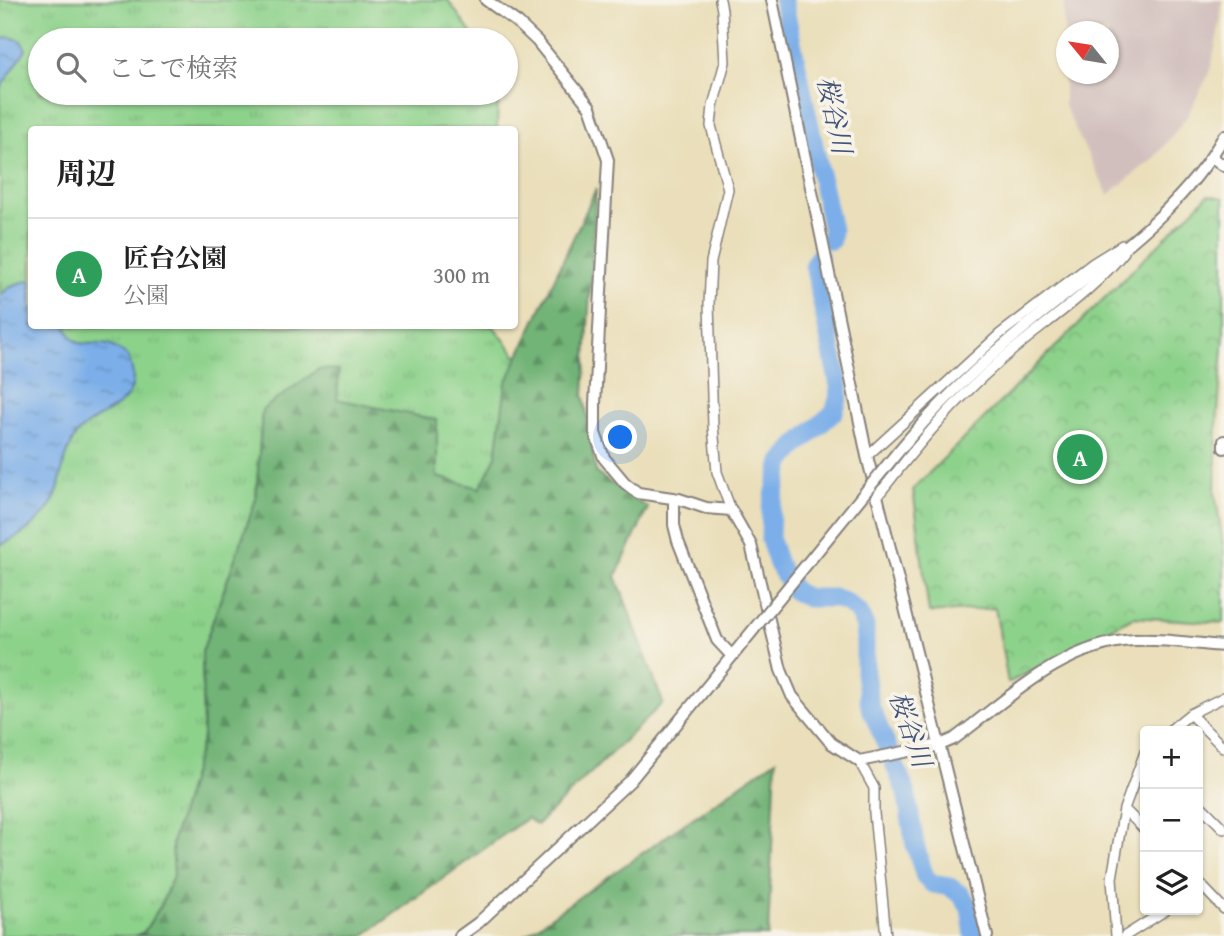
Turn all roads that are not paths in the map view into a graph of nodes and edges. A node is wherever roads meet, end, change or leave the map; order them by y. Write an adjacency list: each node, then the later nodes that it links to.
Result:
1 (486, 0): 11 (street)
2 (719, 0): 13 (street)
3 (772, 0): 10 (street)
4 (1224, 136): 5 (street)
5 (1212, 157): 6 (street); 7 (street)
6 (1224, 166)
7 (1135, 237): 10 (street); 12 (street); 15 (street, bridge)
8 (1224, 441): 9 (street)
9 (1224, 448)
10 (867, 456): 12 (street)
11 (674, 498): 13 (street); 15 (street)
12 (876, 498): 19 (street)
13 (731, 510): 21 (street)
14 (1224, 646): 19 (street)
15 (734, 653): 30 (street)
16 (1224, 697): 17 (street)
17 (1190, 714): 18 (street); 20 (street)
18 (1176, 726)
19 (940, 745): 21 (street); 32 (street)
20 (1224, 748)
21 (859, 761): 31 (street)
22 (1140, 766): 24 (street)
23 (1203, 808): 26 (street)
24 (1124, 809): 25 (street); 33 (street)
25 (1140, 825)
26 (1224, 830)
27 (1203, 890): 28 (street)
28 (1224, 909)
29 (1158, 915): 34 (street)
30 (460, 936)
31 (886, 936)
32 (987, 936)
33 (1116, 936)
34 (1125, 936)

